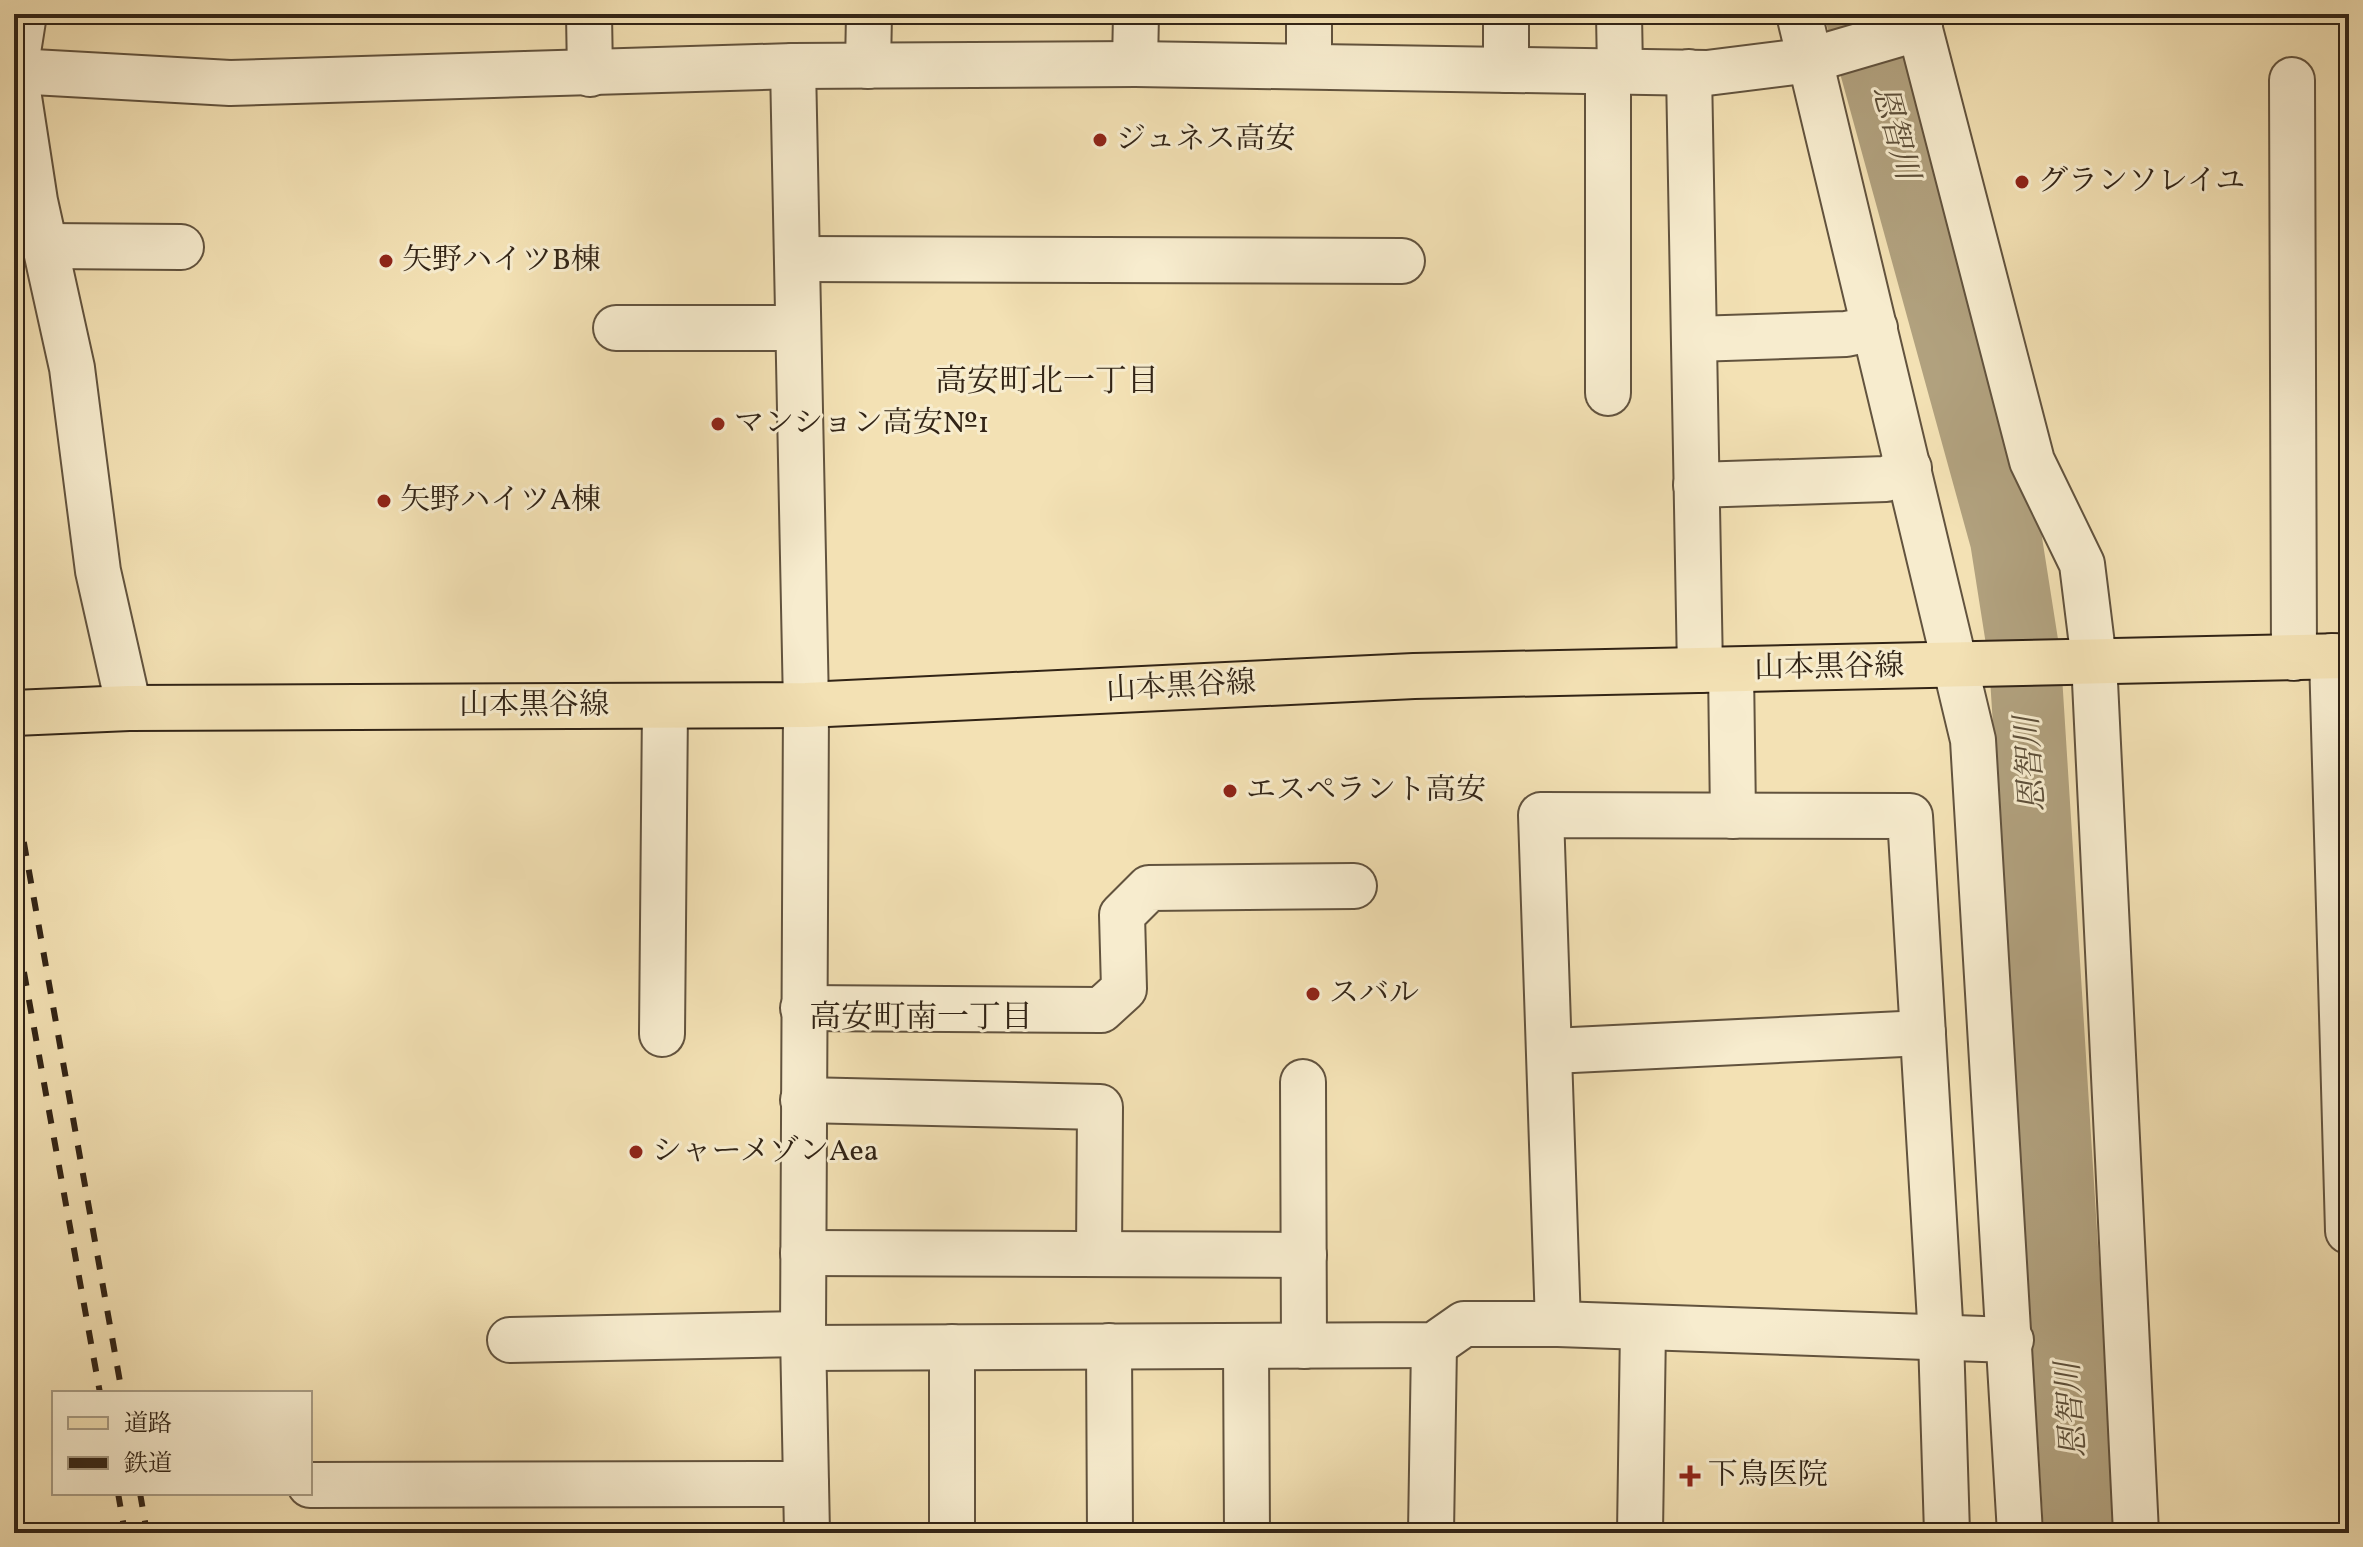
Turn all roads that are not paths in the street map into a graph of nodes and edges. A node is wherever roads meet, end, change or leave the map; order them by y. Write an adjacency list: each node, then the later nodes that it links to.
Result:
1 (24, 14): 16 (street)
2 (589, 14): 19 (street)
3 (869, 14): 13 (street)
4 (1136, 14): 11 (street)
5 (1309, 14): 14 (street)
6 (1506, 14): 15 (street)
7 (1619, 14): 17 (street)
8 (1799, 14): 10 (street)
9 (1918, 21): 10 (street); 33 (street)
10 (1811, 60): 18 (street); 27 (street)
11 (1135, 64): 13 (street); 14 (street)
12 (793, 66): 13 (street); 19 (street); 23 (street)
13 (868, 66)
14 (1309, 66): 15 (street)
15 (1506, 70): 17 (street)
16 (15, 71): 19 (street); 21 (street)
17 (1614, 71): 18 (street); 29 (street)
18 (1689, 72): 28 (street)
19 (590, 74)
20 (2292, 80): 32 (street)
21 (45, 246): 22 (street); 38 (street)
22 (181, 247)
23 (797, 259): 24 (street); 26 (street)
24 (1402, 261)
25 (616, 328): 26 (street)
26 (798, 328): 36 (street)
27 (1875, 328): 28 (street); 30 (street)
28 (1694, 339): 31 (street)
29 (1608, 393)
30 (1909, 468): 31 (street); 34 (street)
31 (1696, 485): 35 (street)
32 (2325, 657): 33 (main road, 山本黒谷線); 48 (street)
33 (2086, 662): 34 (main road, 山本黒谷線); 73 (street)
34 (1968, 665): 35 (main road, 山本黒谷線); 56 (street)
35 (1715, 670): 36 (main road, 山本黒谷線); 40 (street)
36 (806, 705): 37 (main road, 山本黒谷線); 42 (street)
37 (665, 706): 38 (main road, 山本黒谷線); 44 (street)
38 (129, 708): 39 (main road, 山本黒谷線)
39 (14, 713)
40 (1733, 816): 43 (street); 45 (street)
41 (1354, 886): 42 (street)
42 (803, 1008): 47 (street)
43 (1923, 1033): 45 (street); 54 (street)
44 (662, 1034)
45 (1552, 1051): 52 (street)
46 (1303, 1082): 51 (street)
47 (803, 1100): 49 (street); 50 (street)
48 (2348, 1231)
49 (803, 1253): 50 (street); 57 (street)
50 (1099, 1254): 51 (street)
51 (1304, 1255): 61 (street)
52 (1558, 1324): 53 (street); 58 (street)
53 (1643, 1328): 54 (street); 70 (street)
54 (1941, 1338): 56 (street); 71 (street)
55 (510, 1340): 57 (street)
56 (2011, 1340): 72 (street)
57 (803, 1341): 62 (street); 63 (street)
58 (1434, 1345): 61 (street); 69 (street)
59 (1109, 1346): 60 (street); 62 (street); 67 (street)
60 (1246, 1346): 61 (street); 68 (street)
61 (1304, 1346)
62 (952, 1347): 66 (street)
63 (806, 1484): 64 (street); 65 (street)
64 (312, 1485)
65 (807, 1533)
66 (952, 1533)
67 (1110, 1533)
68 (1247, 1533)
69 (1431, 1533)
70 (1640, 1533)
71 (1947, 1533)
72 (2020, 1533)
73 (2136, 1533)

